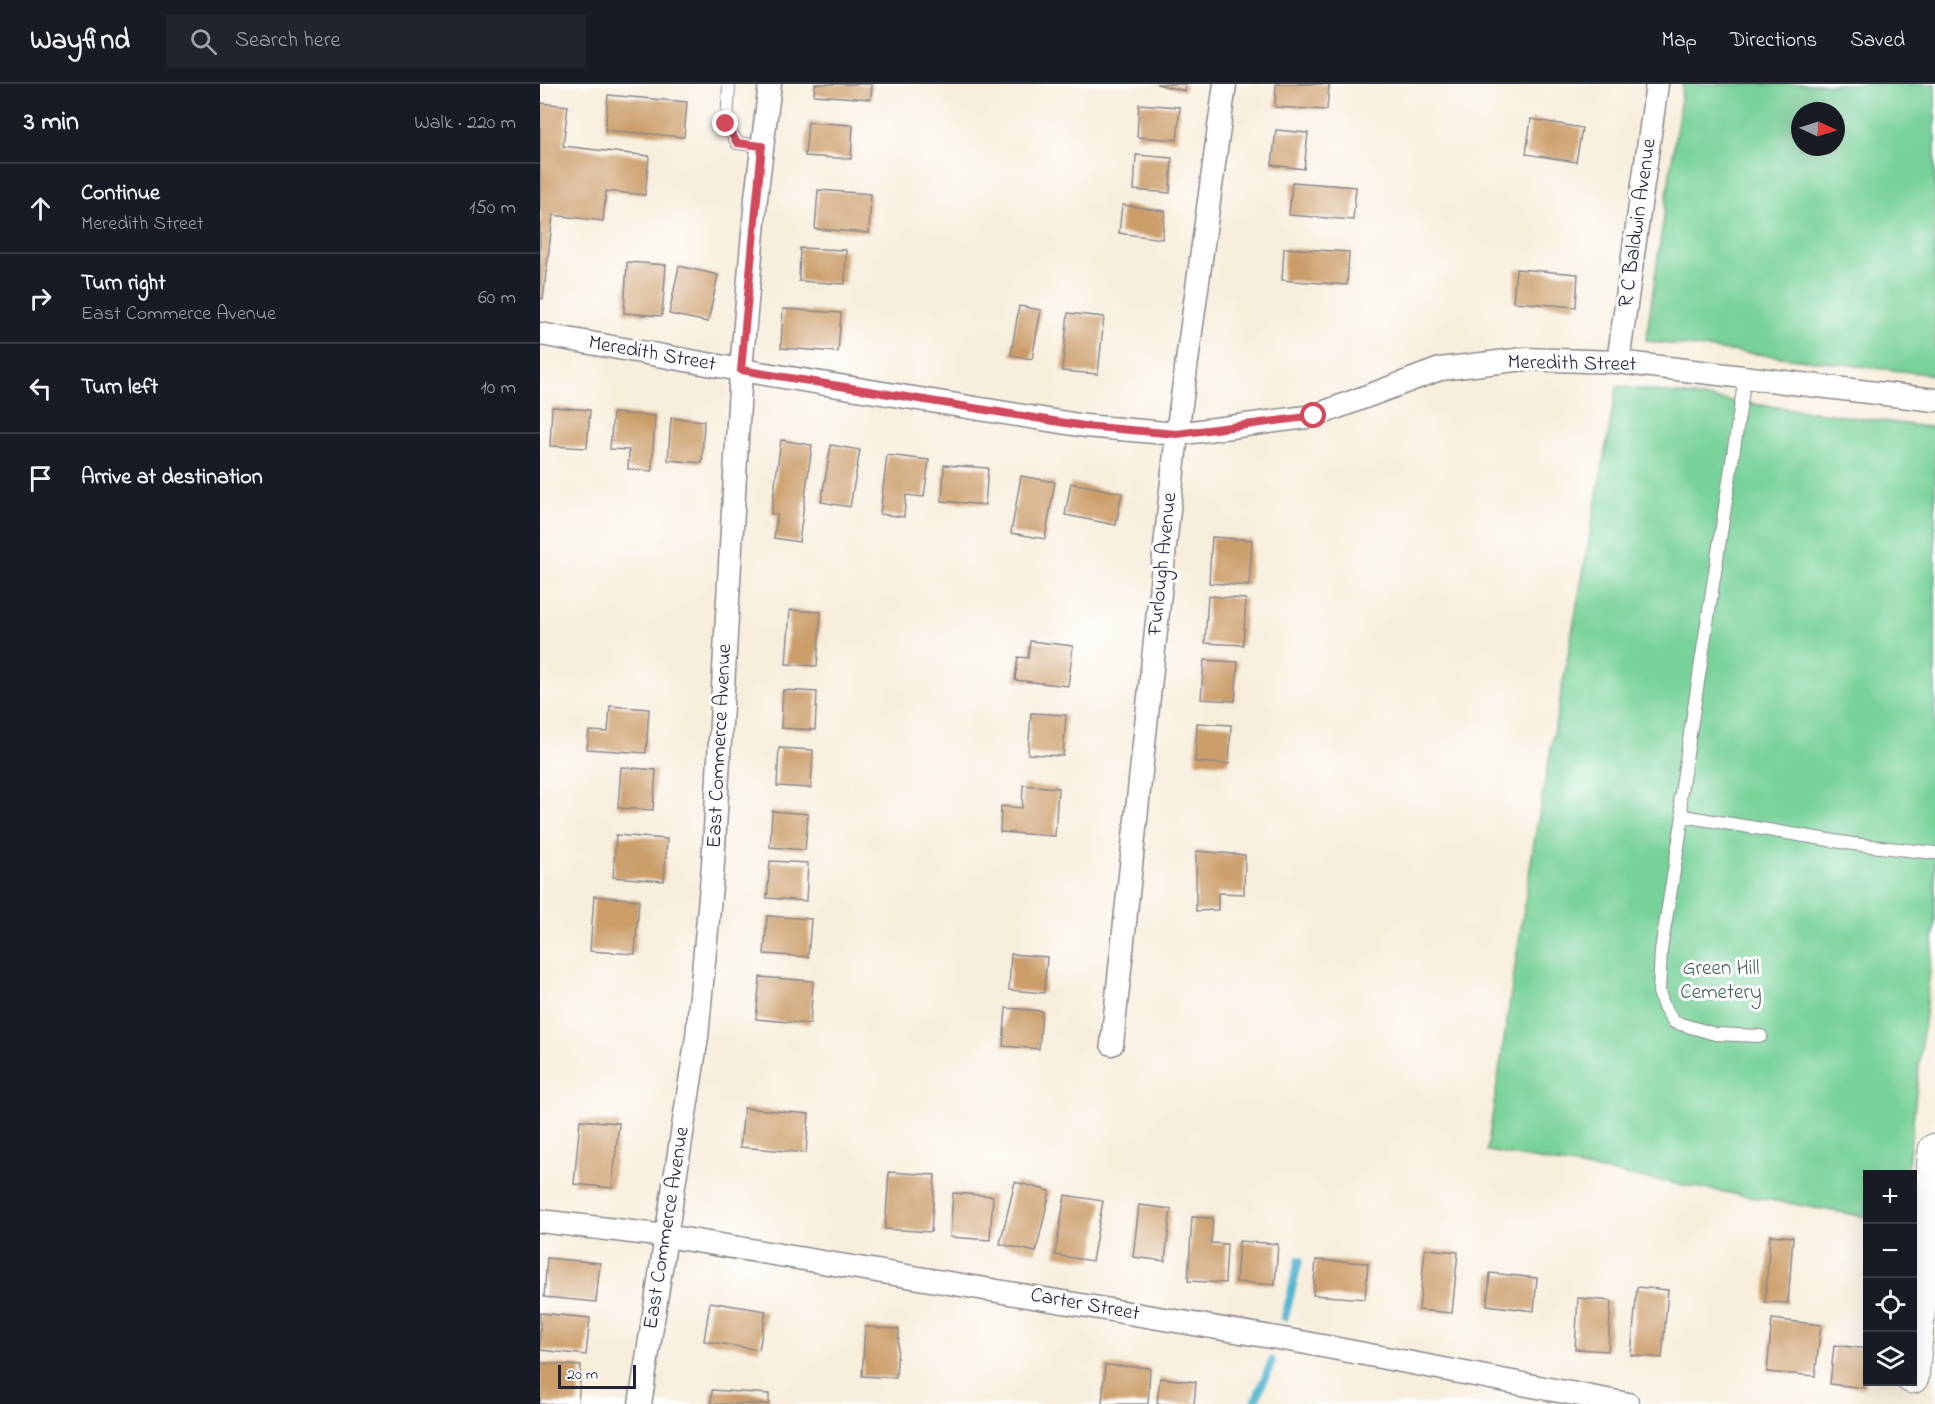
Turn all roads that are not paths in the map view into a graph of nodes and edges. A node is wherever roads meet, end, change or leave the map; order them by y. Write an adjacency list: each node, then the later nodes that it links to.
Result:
1 (729, 84): 5 (lane)
2 (770, 84): 5 (street, East Commerce Avenue)
3 (1225, 84): 11 (street, Furlough Avenue)
4 (1657, 84): 7 (street, R C Baldwin Avenue)
5 (762, 146): 8 (street, East Commerce Avenue)
6 (540, 334): 8 (street, Meredith Street)
7 (1618, 362): 9 (street, Meredith Street); 11 (street, Meredith Street)
8 (741, 370): 11 (street, Meredith Street); 18 (street, East Commerce Avenue)
9 (1745, 377): 10 (street, Meredith Street); 12 (lane)
10 (1935, 400)
11 (1177, 434): 15 (street, Furlough Avenue)
12 (1683, 816): 13 (lane); 14 (lane)
13 (1935, 853)
14 (1761, 1036)
15 (1112, 1044)
16 (1935, 1150): 19 (street)
17 (540, 1221): 18 (street, Carter Street)
18 (666, 1236): 21 (street, East Commerce Avenue); 22 (street, Carter Street)
19 (1917, 1332)
20 (1912, 1386): 23 (street)
21 (640, 1404)
22 (1629, 1404)
23 (1910, 1404)

